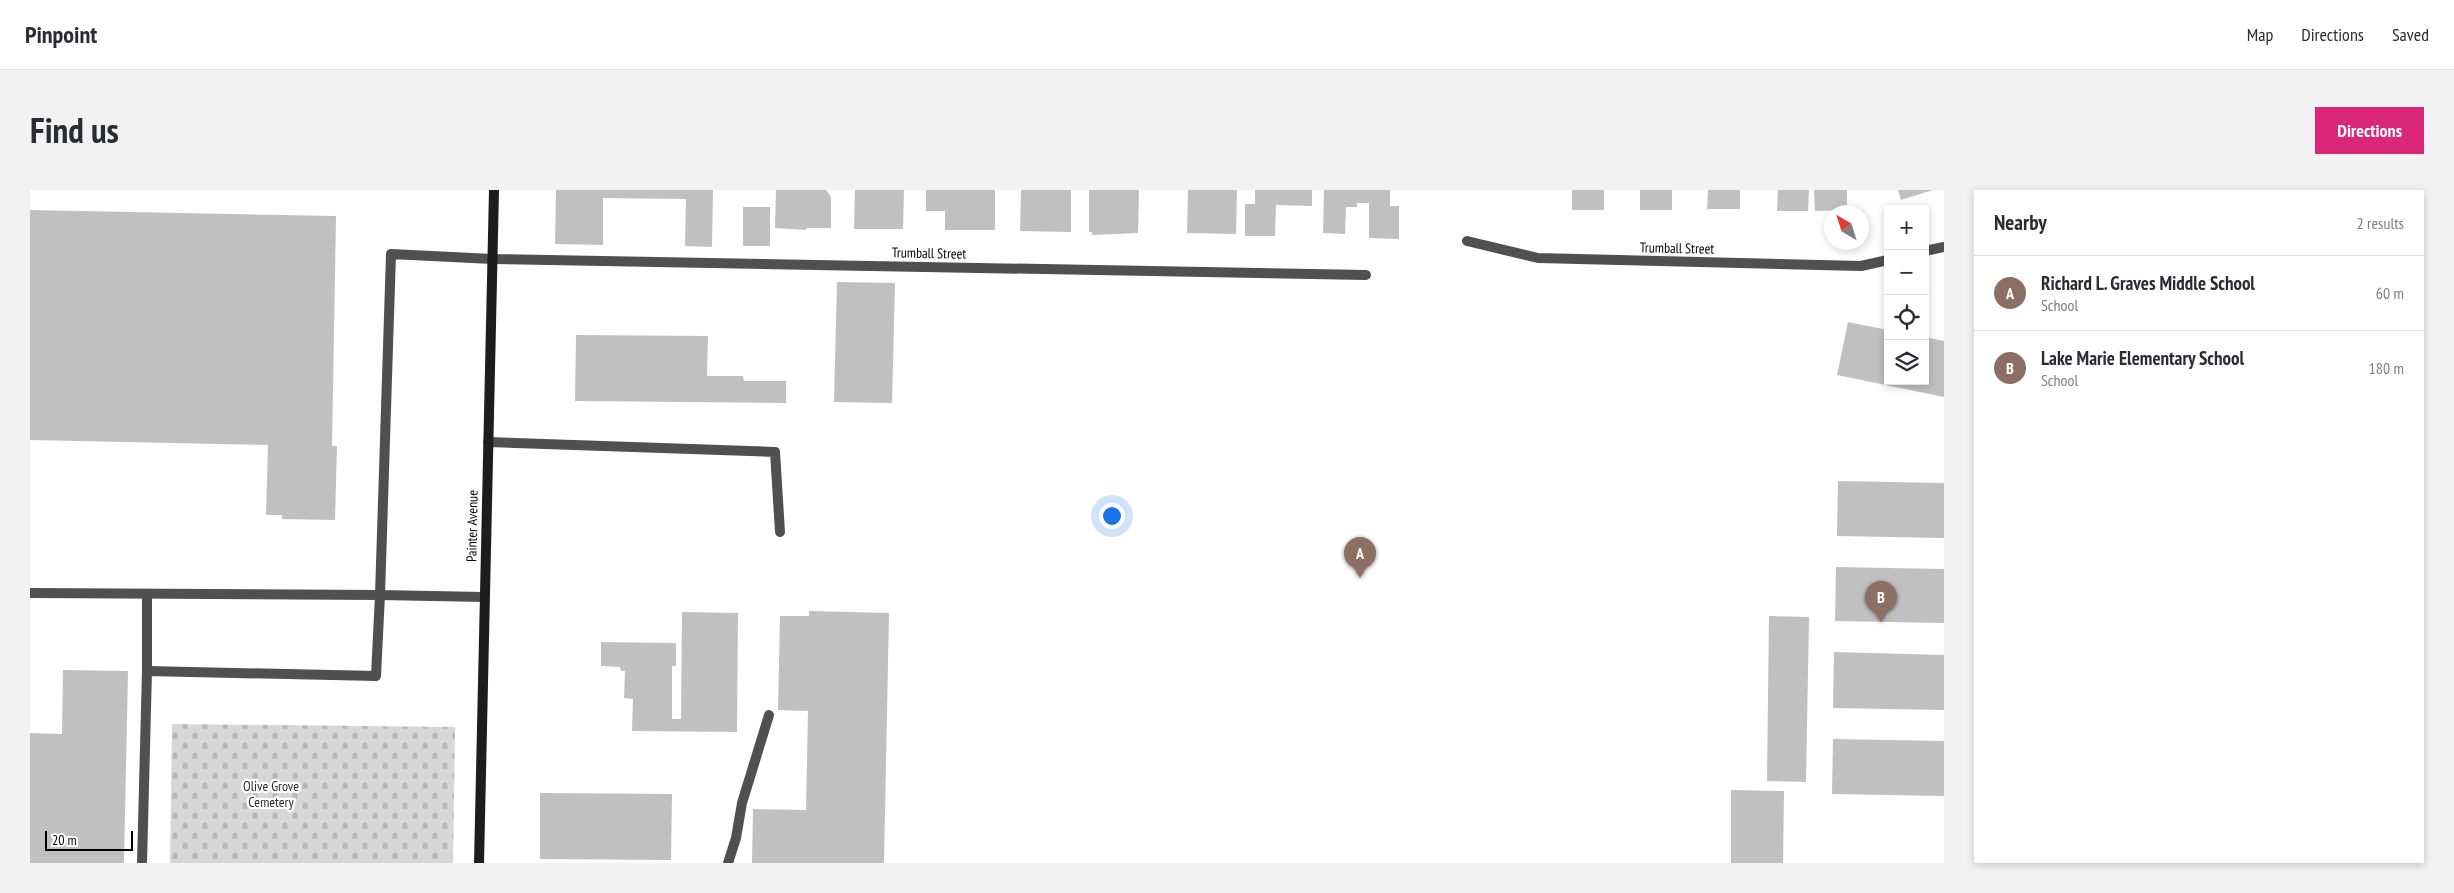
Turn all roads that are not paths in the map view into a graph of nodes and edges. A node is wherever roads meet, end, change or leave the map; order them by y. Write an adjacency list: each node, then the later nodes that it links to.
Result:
1 (494, 190): 5 (street, Painter Avenue)
2 (1467, 241): 6 (street, Trumball Street)
3 (1944, 247): 4 (street)
4 (1929, 250)
5 (492, 260): 7 (street, Trumball Street); 8 (street, Painter Avenue); 12 (street, Trumball Street)
6 (1884, 261)
7 (1366, 275)
8 (488, 442): 9 (street); 13 (street, Painter Avenue)
9 (780, 532)
10 (30, 594): 11 (street)
11 (147, 594): 12 (street); 14 (street)
12 (380, 595): 13 (street); 14 (street)
13 (484, 597): 17 (street, Painter Avenue)
14 (147, 671): 16 (street)
15 (769, 715): 18 (street)
16 (142, 863)
17 (479, 863)
18 (728, 863)

